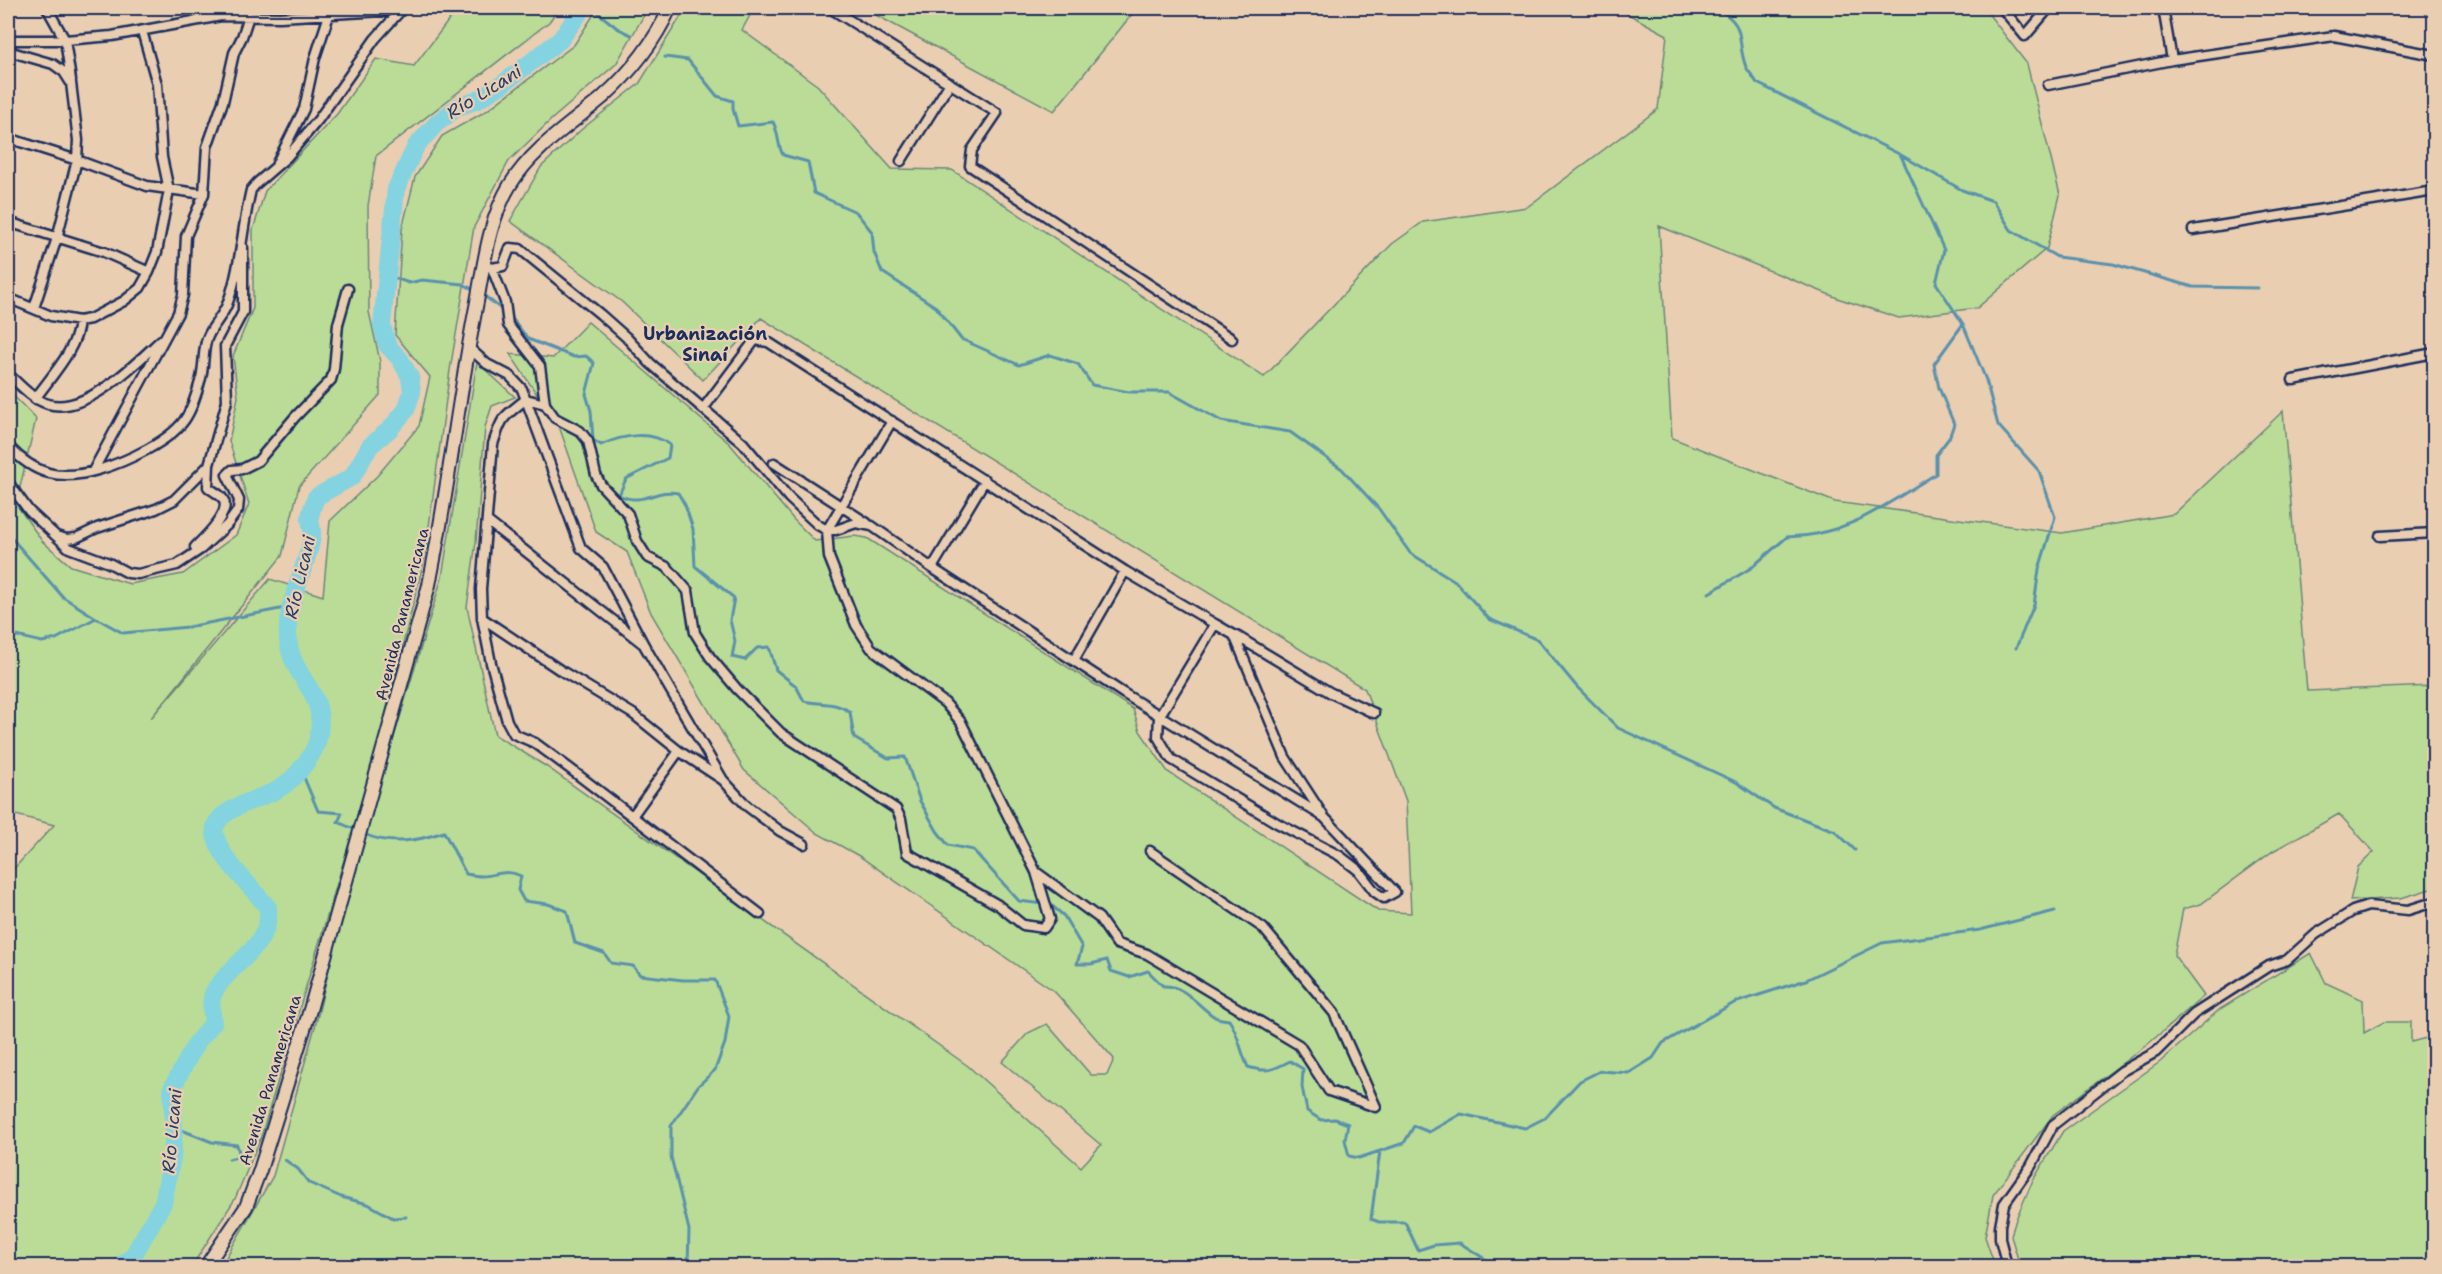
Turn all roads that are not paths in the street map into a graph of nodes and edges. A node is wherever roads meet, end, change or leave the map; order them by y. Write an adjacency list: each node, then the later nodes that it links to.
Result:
1 (47, 8): 12 (street)
2 (670, 8): 30 (main road, Avenida Panamericana)
3 (831, 8): 17 (street)
4 (2002, 8): 5 (street)
5 (2049, 8)
6 (2163, 8): 15 (street)
7 (402, 9): 8 (street); 22 (street)
8 (328, 15): 9 (street); 22 (street)
9 (249, 16): 10 (street); 25 (street)
10 (142, 31): 12 (street); 23 (street)
11 (8, 40): 12 (street)
12 (65, 40): 16 (street)
13 (8, 51): 16 (street)
14 (2434, 55): 15 (street)
15 (2172, 60): 18 (street)
16 (71, 83): 20 (street)
17 (950, 83): 21 (street); 37 (street)
18 (2048, 85)
19 (8, 138): 20 (street)
20 (78, 160): 23 (street); 29 (street)
21 (901, 160)
22 (273, 171): 27 (street)
23 (169, 190): 25 (street); 31 (street)
24 (2434, 191): 28 (street)
25 (204, 194): 36 (street)
26 (8, 222): 29 (street)
27 (242, 230): 49 (street); 50 (street)
28 (2193, 230)
29 (57, 238): 31 (street); 34 (street)
30 (486, 268): 38 (main road, Avenida Panamericana); 44 (street); 45 (street)
31 (149, 272): 35 (street)
32 (348, 289): 60 (street)
33 (8, 298): 34 (street)
34 (33, 308): 35 (street)
35 (79, 321): 42 (street)
36 (166, 335): 42 (street); 50 (street)
37 (1232, 339)
38 (468, 347): 43 (street); 79 (main road, Avenida Panamericana)
39 (2434, 353): 41 (street)
40 (8, 374): 42 (street)
41 (2293, 380)
42 (35, 399)
43 (526, 399): 44 (street); 54 (street); 66 (street)
44 (545, 404): 76 (street)
45 (703, 410): 46 (street); 56 (street)
46 (892, 421): 51 (street); 53 (street)
47 (8, 446): 50 (street)
48 (774, 463): 53 (street)
49 (209, 465): 58 (street); 60 (street)
50 (93, 471)
51 (985, 480): 61 (street); 62 (street)
52 (8, 482): 58 (street)
53 (841, 507): 55 (street); 56 (street)
54 (487, 521): 63 (street); 66 (street)
55 (872, 526): 56 (street); 61 (street)
56 (827, 530): 76 (street)
57 (2434, 533): 59 (street)
58 (54, 535): 60 (street)
59 (2380, 536)
60 (177, 565)
61 (932, 568): 67 (street)
62 (1125, 572): 64 (street); 67 (street)
63 (482, 618): 70 (street); 72 (street)
64 (1215, 624): 65 (street); 69 (street)
65 (1234, 634): 68 (street); 73 (street)
66 (644, 645): 71 (street)
67 (1074, 660): 69 (street)
68 (1374, 713)
69 (1160, 717): 73 (street); 73 (street)
70 (679, 751): 71 (street); 72 (street)
71 (723, 780): 74 (street)
72 (633, 815): 78 (street)
73 (1324, 817)
74 (804, 844)
75 (1150, 851): 76 (street)
76 (1036, 872)
77 (2434, 903): 80 (street)
78 (760, 914)
79 (206, 1266)
80 (2007, 1266)

